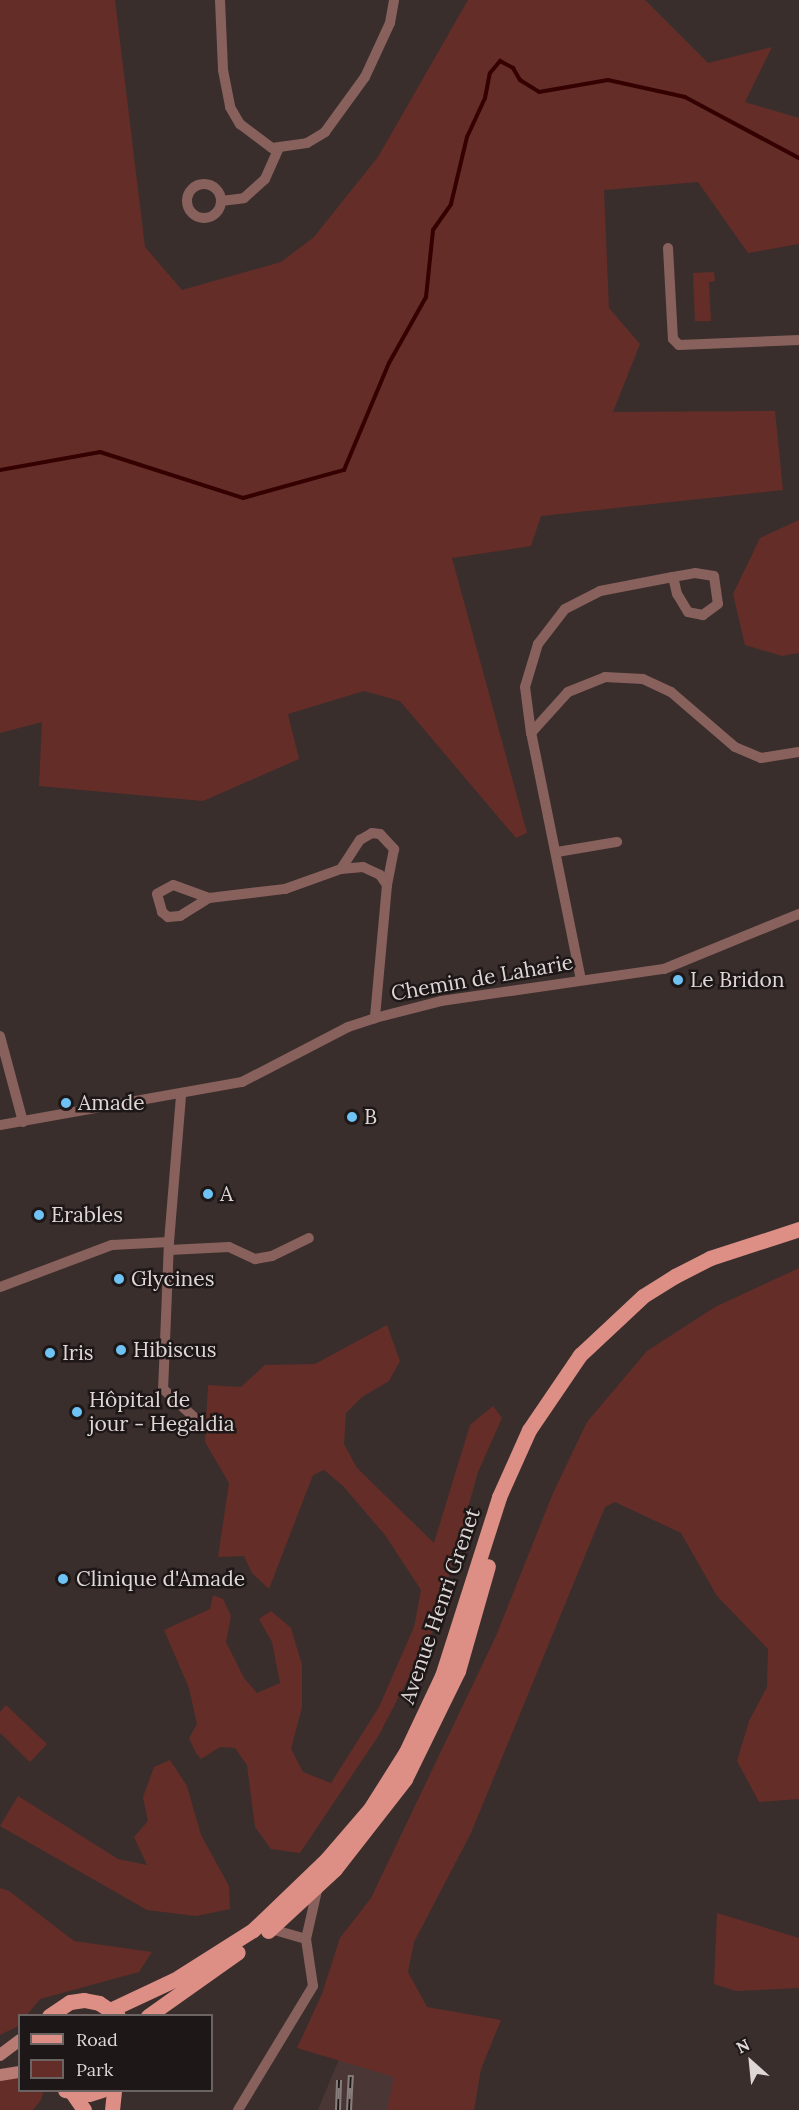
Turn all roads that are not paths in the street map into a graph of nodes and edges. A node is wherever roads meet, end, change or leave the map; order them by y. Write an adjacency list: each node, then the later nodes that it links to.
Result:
1 (220, 0): 3 (street)
2 (394, 0): 3 (street)
3 (279, 148): 4 (street)
4 (221, 201)
5 (668, 248): 6 (street)
6 (799, 340)
7 (673, 577): 7 (street); 8 (street)
8 (531, 733): 9 (street); 11 (street)
9 (799, 752)
10 (617, 842): 11 (street)
11 (557, 852): 16 (street)
12 (341, 869): 13 (street); 13 (street); 14 (street)
13 (387, 885): 17 (street)
14 (209, 898)
15 (799, 914): 16 (street, Chemin de Laharie)
16 (581, 981): 17 (street, Chemin de Laharie)
17 (375, 1018): 19 (street, Chemin de Laharie)
18 (0, 1036): 20 (street)
19 (181, 1096): 20 (street, Chemin de Laharie); 24 (street)
20 (23, 1122): 21 (street, Chemin de Laharie)
21 (0, 1125)
22 (799, 1229): 27 (main road, Avenue Henri Grenet)
23 (309, 1238): 24 (street)
24 (169, 1246): 25 (street); 26 (street)
25 (0, 1287)
26 (206, 1428)
27 (512, 1469): 28 (main road, Avenue Henri Grenet); 31 (main road, Avenue Henri Grenet)
28 (318, 1886): 29 (main road, Avenue Henri Grenet); 30 (street)
29 (271, 1929): 30 (street); 33 (main road, Avenue Henri Grenet)
30 (306, 1939): 42 (street)
31 (115, 2012): 32 (main road)
32 (52, 2014)
33 (151, 2014)
34 (18, 2042): 35 (street)
35 (0, 2055)
36 (18, 2072): 37 (street)
37 (0, 2075)
38 (69, 2092): 40 (main road)
39 (114, 2092): 41 (main road)
40 (84, 2110)
41 (112, 2110)
42 (238, 2110)

